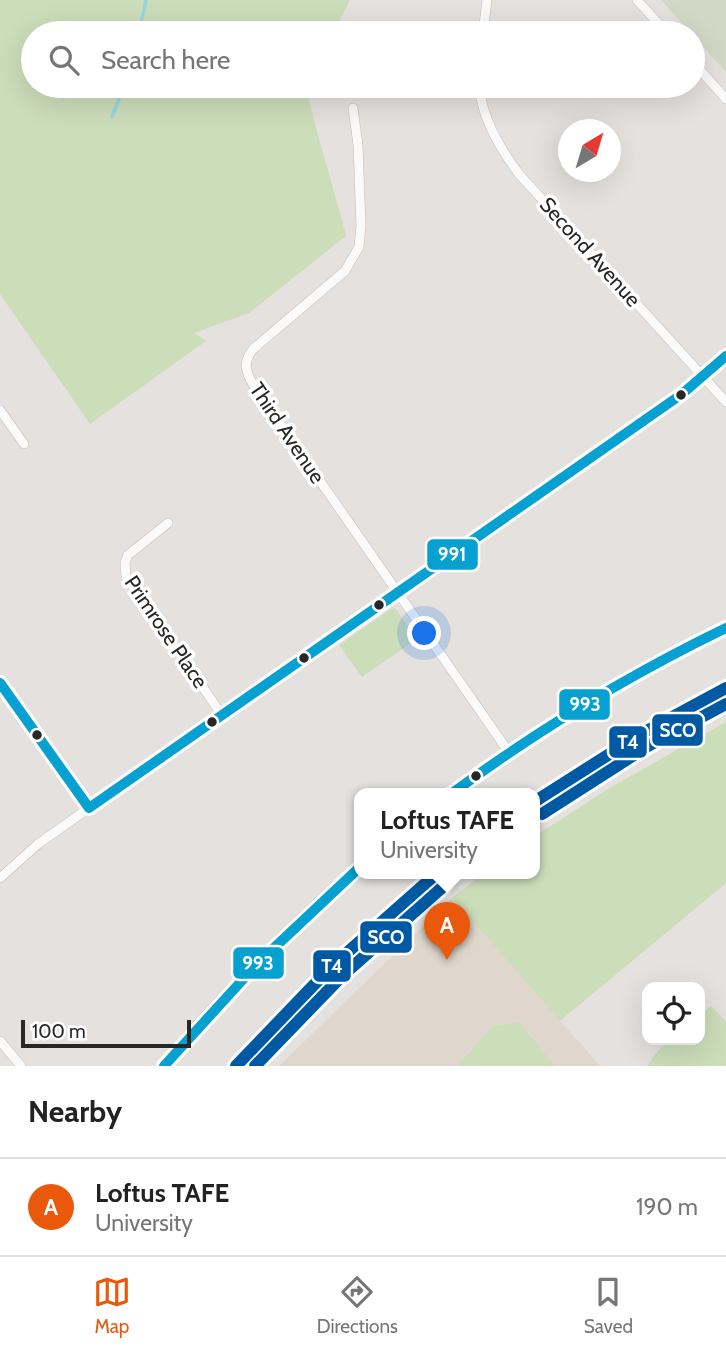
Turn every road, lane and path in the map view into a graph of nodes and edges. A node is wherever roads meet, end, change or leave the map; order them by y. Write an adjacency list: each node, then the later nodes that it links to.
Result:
1 (487, 0): 3 (street)
2 (637, 0): 4 (street)
3 (484, 21)
4 (656, 21)
5 (705, 75): 7 (street)
6 (482, 98): 10 (street, Second Avenue)
7 (726, 99)
8 (353, 108): 15 (street, Third Avenue)
9 (726, 356): 10 (street)
10 (703, 377): 11 (street, Second Avenue); 15 (street)
11 (726, 402)
12 (0, 410): 13 (street)
13 (24, 444)
14 (168, 523): 18 (street, Primrose Place)
15 (397, 594): 18 (street); 19 (street, Third Avenue)
16 (726, 628): 19 (street)
17 (0, 683): 21 (street)
18 (222, 715): 21 (street)
19 (508, 751): 20 (street)
20 (459, 788)
21 (89, 808): 23 (street)
22 (354, 871): 26 (street)
23 (0, 878)
24 (0, 1041): 25 (street)
25 (21, 1066)
26 (164, 1066)

